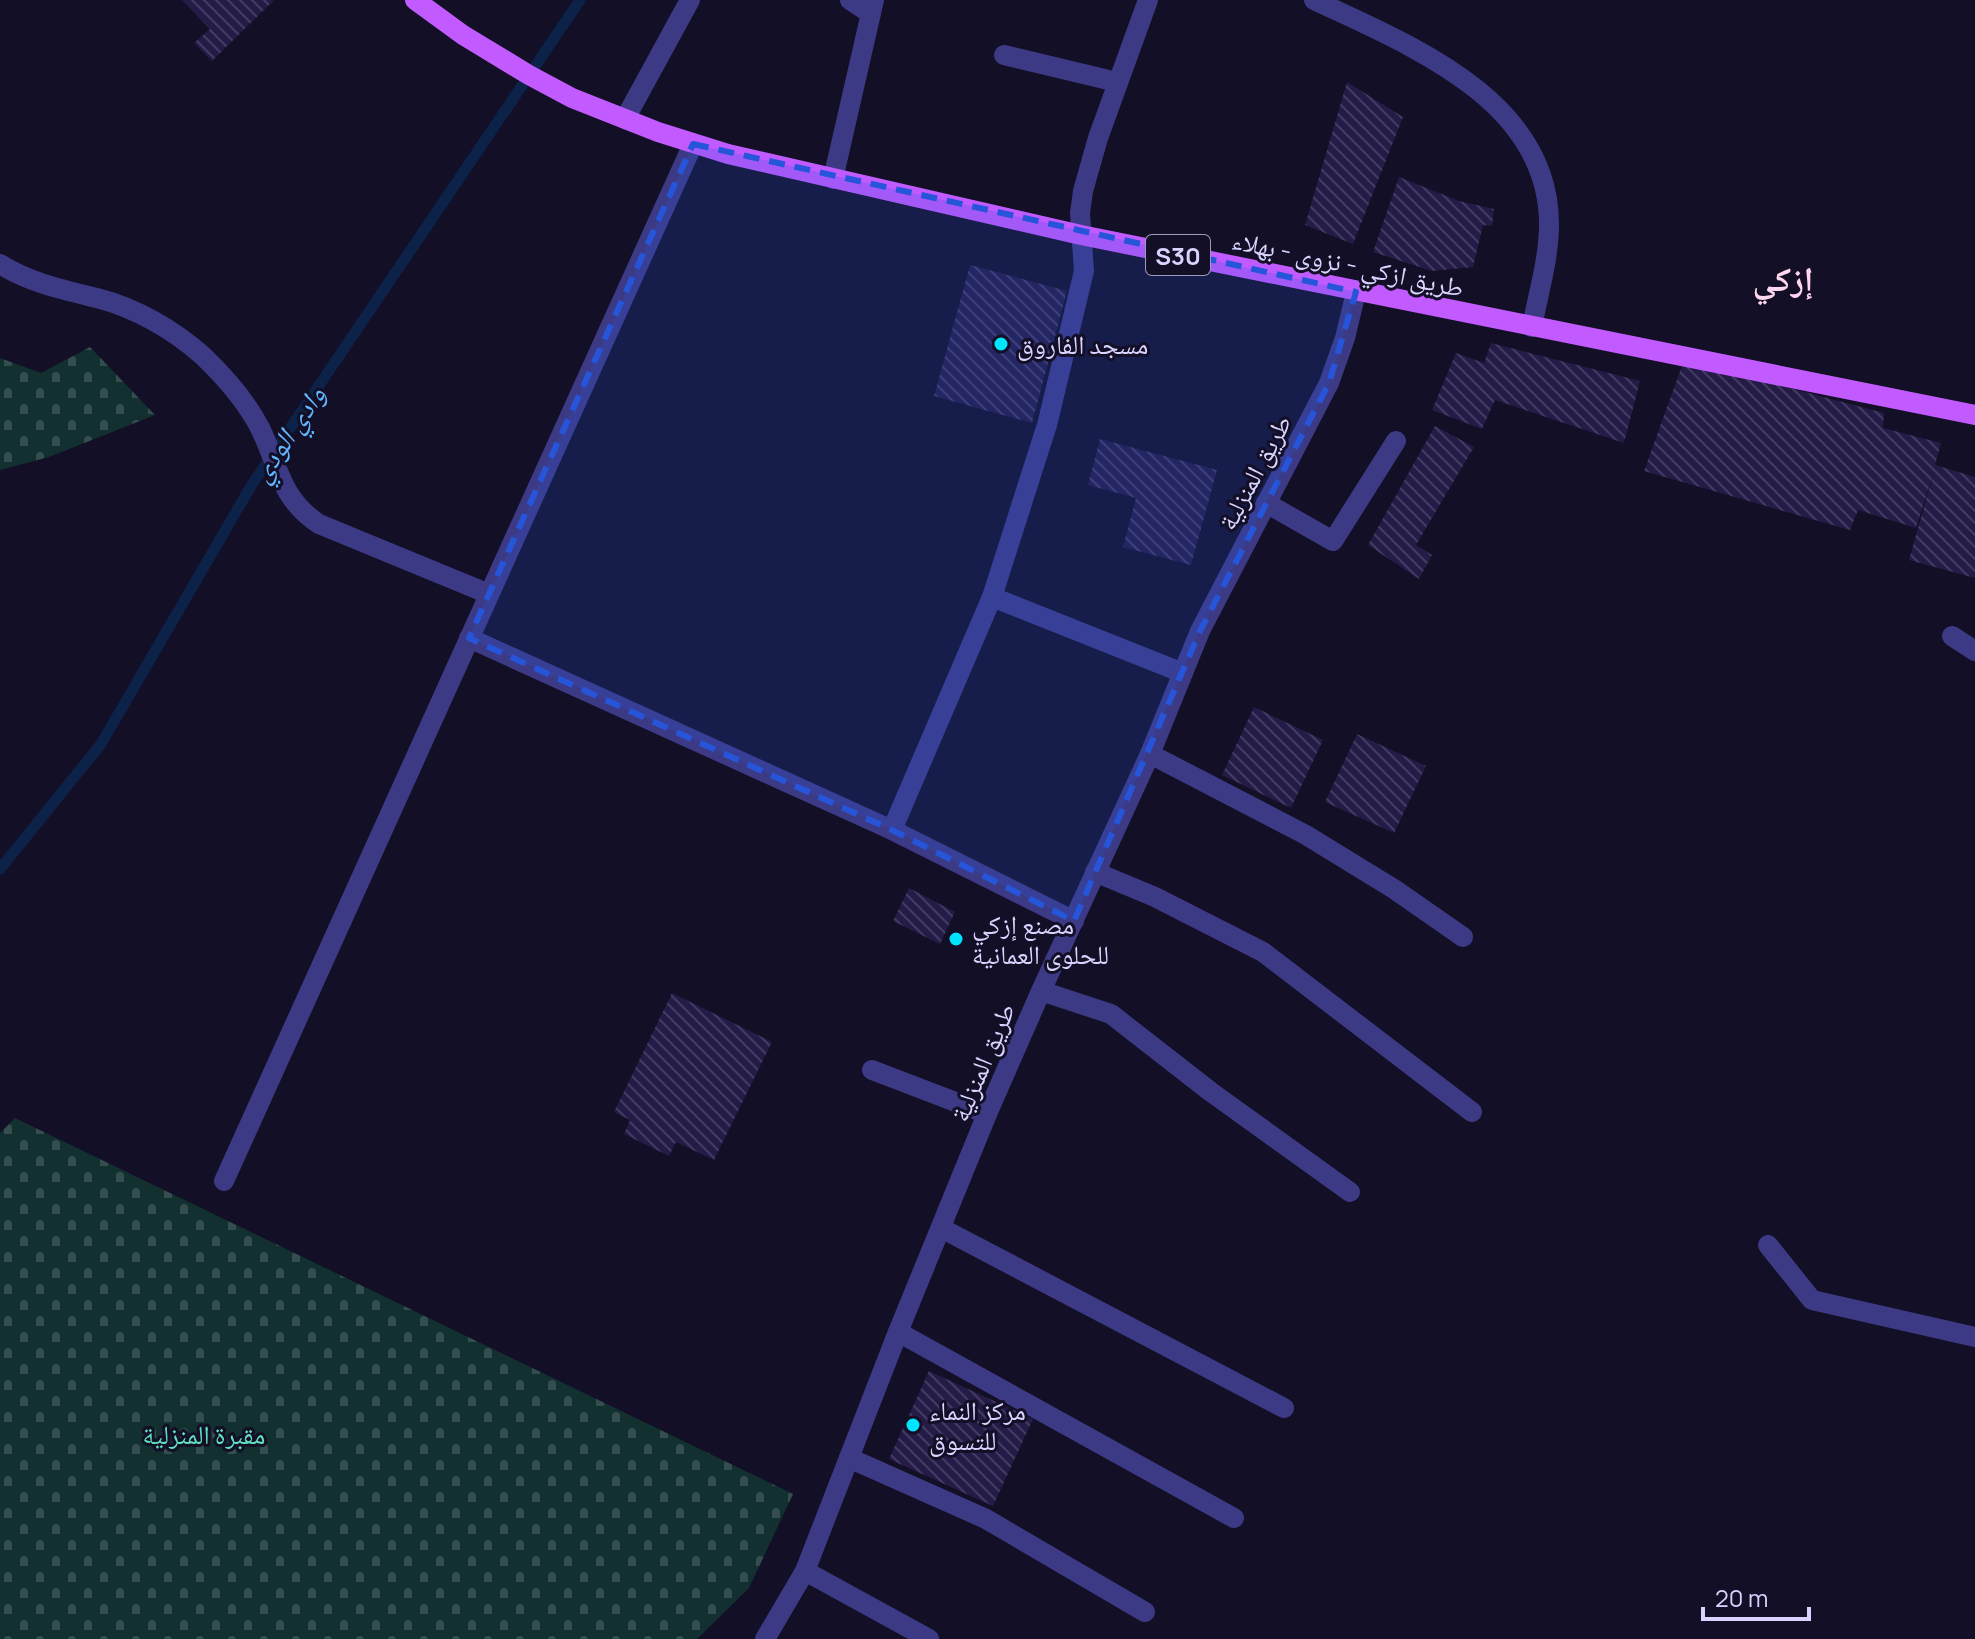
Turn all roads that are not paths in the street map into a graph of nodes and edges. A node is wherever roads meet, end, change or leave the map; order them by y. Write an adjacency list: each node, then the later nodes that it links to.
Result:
1 (415, 0): 9 (main road, طريق ازكي - نزوى - بهلاء / S30)
2 (690, 0): 9 (street)
3 (850, 0): 6 (street)
4 (1148, 0): 8 (street)
5 (1314, 0): 15 (street)
6 (873, 7): 11 (street)
7 (1004, 55): 8 (street)
8 (1117, 82): 12 (street)
9 (625, 119): 10 (main road, طريق ازكي - نزوى - بهلاء / S30)
10 (693, 144): 11 (main road, طريق ازكي - نزوى - بهلاء / S30); 19 (street)
11 (833, 179): 12 (main road, طريق ازكي - نزوى - بهلاء / S30)
12 (1081, 235): 14 (main road, طريق ازكي - نزوى - بهلاء / S30); 20 (street)
13 (0, 264): 19 (street)
14 (1356, 292): 15 (main road, طريق ازكي - نزوى - بهلاء / S30); 18 (street, طريق المنزلية)
15 (1532, 327): 16 (main road, طريق ازكي - نزوى - بهلاء / S30)
16 (1975, 415)
17 (1396, 441): 18 (street)
18 (1266, 503): 24 (street, طريق المنزلية)
19 (489, 594): 22 (street)
20 (992, 597): 24 (street); 26 (street)
21 (1952, 636): 23 (street)
22 (469, 638): 26 (street); 34 (street)
23 (1975, 651)
24 (1183, 673): 25 (street, طريق المنزلية)
25 (1150, 754): 27 (street, طريق المنزلية); 29 (street)
26 (892, 830): 28 (street)
27 (1095, 872): 28 (street, طريق المنزلية); 32 (street)
28 (1074, 921): 30 (street, طريق المنزلية)
29 (1463, 937)
30 (1041, 991): 33 (street, طريق المنزلية); 35 (street)
31 (872, 1070): 33 (street)
32 (1472, 1112)
33 (987, 1114): 36 (street, طريق المنزلية)
34 (224, 1181)
35 (1350, 1192)
36 (941, 1228): 38 (street, طريق المنزلية); 40 (street)
37 (1768, 1245): 39 (street)
38 (898, 1332): 41 (street, طريق المنزلية); 42 (street)
39 (1975, 1337)
40 (1284, 1408)
41 (849, 1458): 43 (street, طريق المنزلية); 44 (street)
42 (1234, 1518)
43 (805, 1571): 45 (street, طريق المنزلية); 46 (street)
44 (1145, 1612)
45 (765, 1639)
46 (929, 1639)

